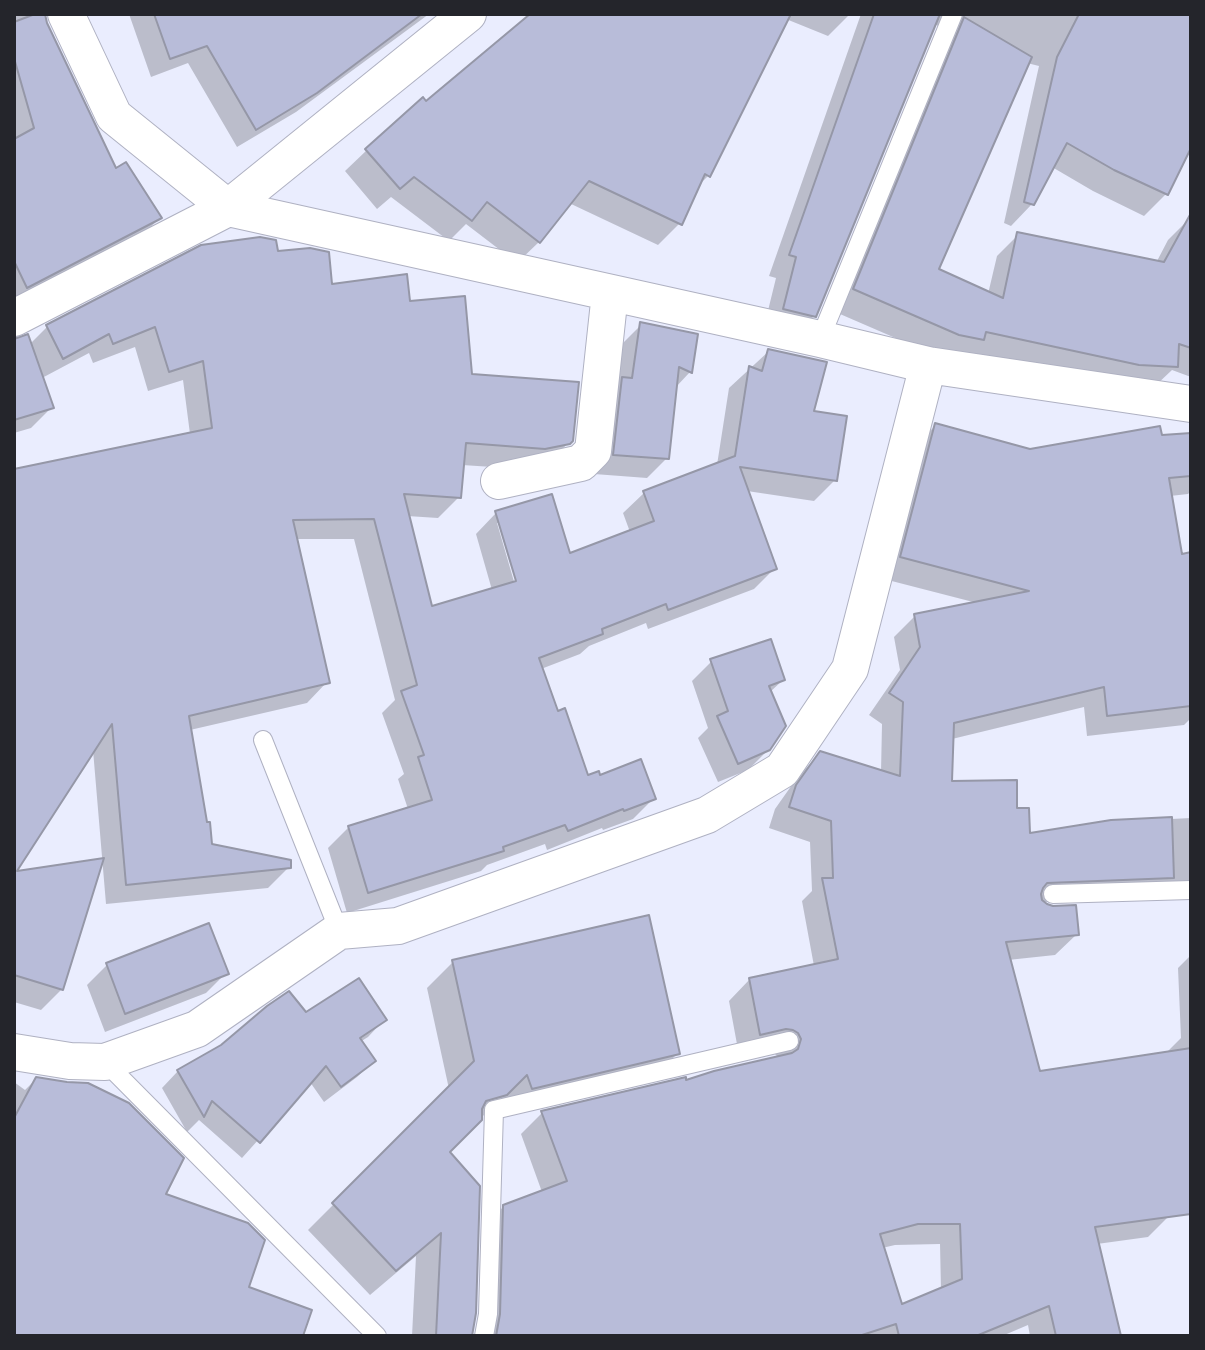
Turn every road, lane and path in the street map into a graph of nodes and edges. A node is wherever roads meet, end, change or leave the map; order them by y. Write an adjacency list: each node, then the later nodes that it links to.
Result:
1 (66, 14): 4 (street)
2 (468, 14): 4 (street)
3 (953, 14): 7 (lane)
4 (228, 208): 5 (street); 6 (street)
5 (610, 293): 7 (street); 10 (street)
6 (14, 318)
7 (820, 339): 8 (street)
8 (928, 365): 9 (street); 14 (street)
9 (1191, 404)
10 (499, 481)
11 (263, 740): 14 (lane)
12 (1191, 890): 13 (lane)
13 (1053, 894)
14 (339, 931): 17 (street)
15 (789, 1041): 19 (lane)
16 (14, 1052): 17 (street)
17 (105, 1062): 18 (lane)
18 (377, 1336)
19 (484, 1336)

